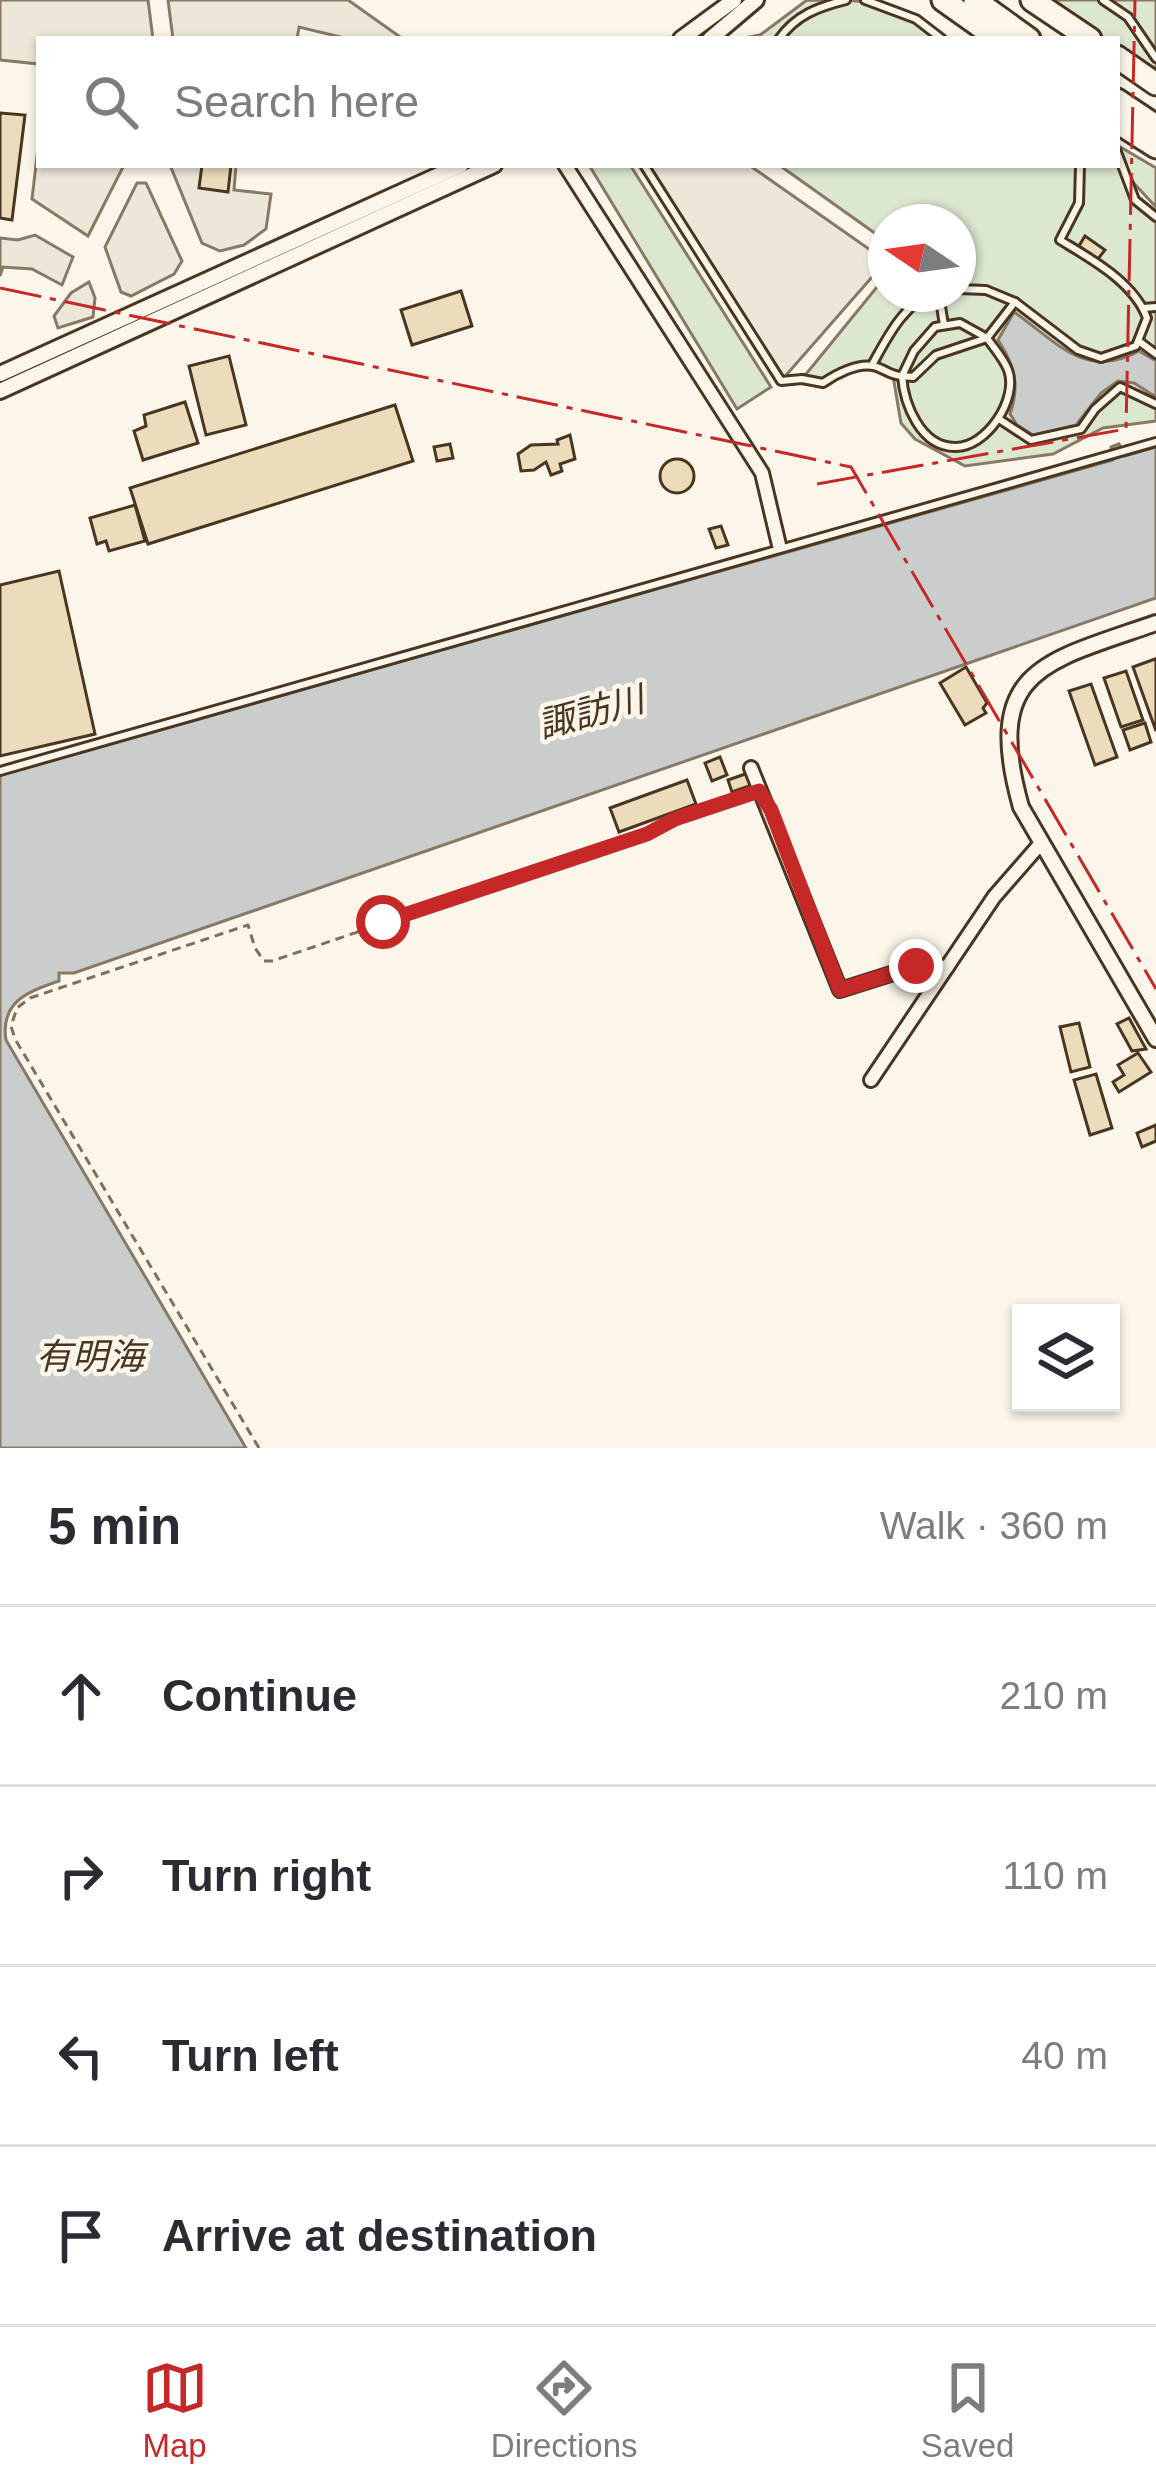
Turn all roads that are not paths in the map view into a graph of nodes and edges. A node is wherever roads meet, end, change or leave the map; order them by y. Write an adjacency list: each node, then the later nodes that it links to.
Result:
1 (734, 0): 9 (street)
2 (757, 0): 10 (street)
3 (846, 0): 11 (lane)
4 (866, 0): 12 (lane)
5 (943, 0): 8 (highway)
6 (1032, 0): 15 (highway)
7 (1103, 0): 16 (lane)
8 (970, 8): 13 (highway); 14 (highway)
9 (685, 36)
10 (721, 36)
11 (781, 36)
12 (938, 36)
13 (995, 36)
14 (1023, 36)
15 (1086, 36)
16 (1156, 58)
17 (1120, 59): 18 (highway)
18 (1156, 84)
19 (1120, 102): 21 (highway)
20 (1120, 124): 22 (highway)
21 (1156, 126)
22 (1156, 147)
23 (1120, 160): 29 (lane)
24 (454, 168): 41 (street)
25 (487, 168): 43 (street)
26 (567, 168): 47 (street)
27 (646, 168): 40 (lane)
28 (1080, 168): 33 (lane)
29 (1156, 217)
30 (976, 290): 31 (lane)
31 (1015, 302): 37 (lane); 38 (lane)
32 (1156, 307): 33 (lane)
33 (1143, 308): 38 (lane)
34 (908, 312): 40 (lane)
35 (941, 312): 36 (lane)
36 (944, 325): 37 (lane); 42 (lane)
37 (987, 338): 42 (lane); 45 (lane)
38 (1138, 341): 39 (lane)
39 (1156, 354)
40 (872, 365): 42 (lane)
41 (0, 374)
42 (902, 376): 45 (lane)
43 (0, 391)
44 (1156, 404): 45 (lane)
45 (999, 418)
46 (1156, 442): 50 (lane)
47 (779, 545)
48 (1156, 623): 51 (street)
49 (752, 767): 52 (street)
50 (0, 771)
51 (1042, 842): 52 (street); 53 (street)
52 (947, 967): 54 (street)
53 (1156, 1039)
54 (871, 1080)

